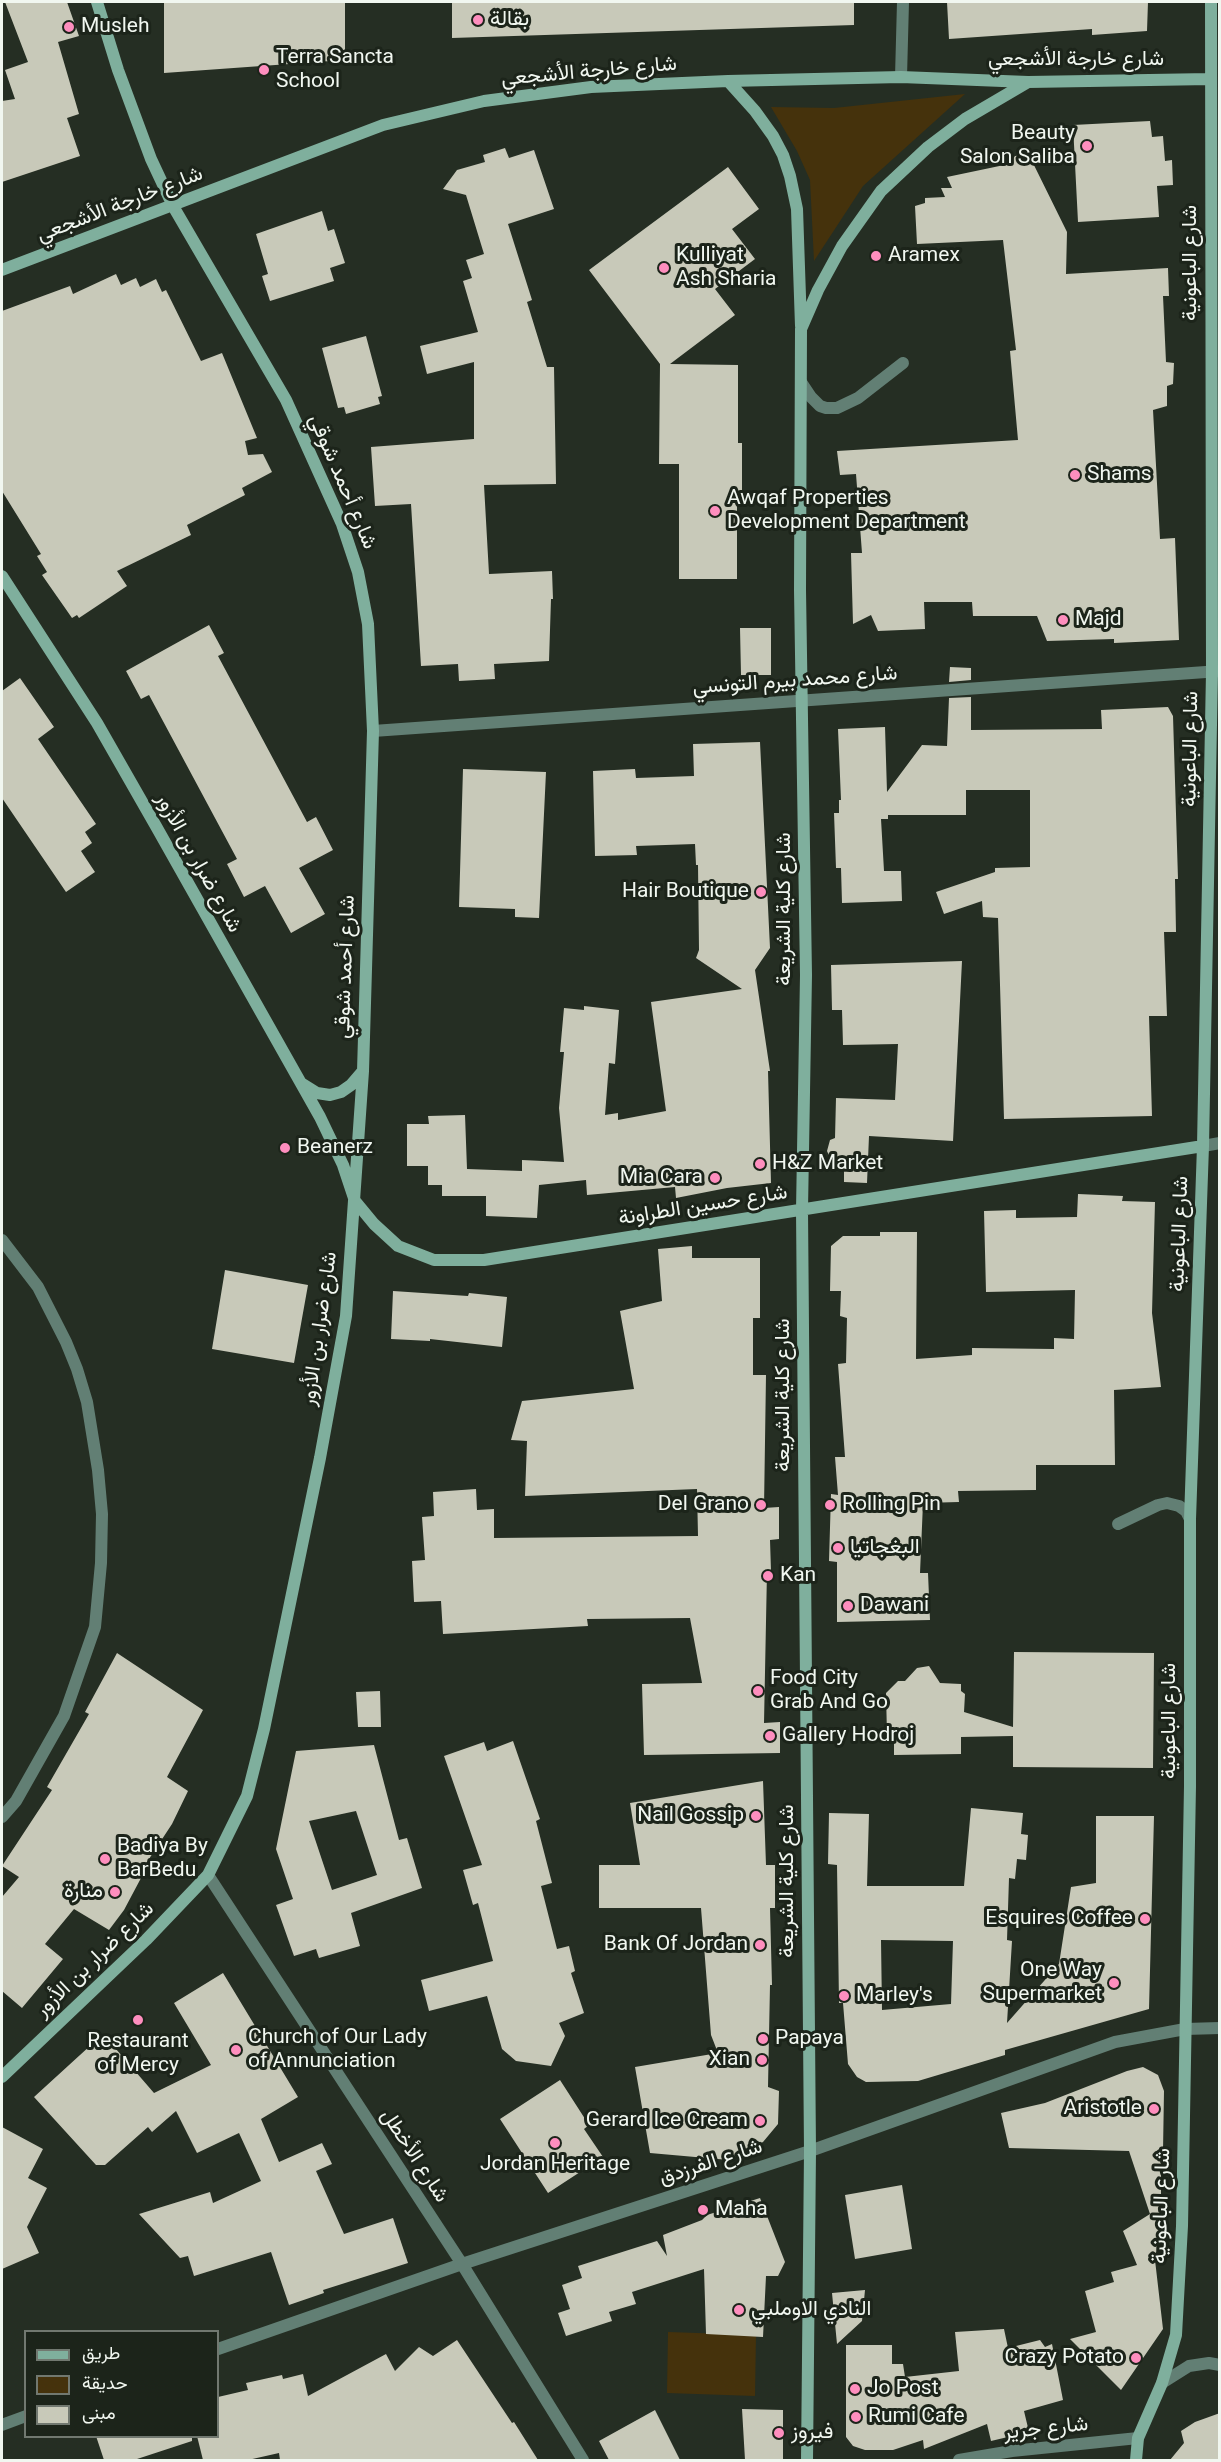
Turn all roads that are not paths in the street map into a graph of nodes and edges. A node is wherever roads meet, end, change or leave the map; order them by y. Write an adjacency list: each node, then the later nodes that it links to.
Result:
1 (97, 2): 8 (street, شارع أحمد شوقي)
2 (903, 2): 4 (street)
3 (1211, 2): 5 (street, شارع الباعونية)
4 (901, 77): 6 (street, شارع خارجة الأشجعي); 7 (street, شارع خارجة الأشجعي)
5 (1215, 79): 7 (street, شارع خارجة الأشجعي); 14 (street, شارع الباعونية)
6 (728, 81): 8 (street, شارع خارجة الأشجعي); 10 (street, شارع كلية الشريعة)
7 (1028, 82): 10 (street, شارع كلية الشريعة)
8 (173, 206): 9 (street, شارع خارجة الأشجعي); 16 (street, شارع أحمد شوقي)
9 (2, 270)
10 (801, 329): 12 (street, شارع كلية الشريعة)
11 (903, 363): 12 (street)
12 (801, 382): 15 (street, شارع كلية الشريعة)
13 (2, 576): 18 (street, شارع ضرار بن الأزور)
14 (1216, 672): 15 (street, شارع محمد بيرم التونسي); 20 (street, شارع الباعونية)
15 (802, 699): 16 (street, شارع محمد بيرم التونسي); 22 (street, شارع كلية الشريعة)
16 (373, 731): 17 (street, شارع أحمد شوقي)
17 (363, 1071): 18 (street); 21 (street, شارع أحمد شوقي)
18 (300, 1082): 21 (street, شارع ضرار بن الأزور)
19 (1220, 1143): 20 (street, شارع حسين الطراونة)
20 (1203, 1146): 22 (street, شارع حسين الطراونة); 24 (street, شارع الباعونية)
21 (355, 1201): 22 (street, شارع حسين الطراونة); 27 (street, شارع ضرار بن الأزور)
22 (801, 1210): 31 (street, شارع كلية الشريعة)
23 (2, 1239): 26 (street)
24 (1190, 1519): 25 (street); 29 (street, شارع الباعونية)
25 (1118, 1524)
26 (2, 1817)
27 (208, 1875): 30 (street, شارع ضرار بن الأزور); 32 (street, شارع الأخطل)
28 (1220, 2028): 29 (street, شارع الفرزدق)
29 (1185, 2029): 31 (street, شارع الفرزدق); 35 (street, شارع الباعونية)
30 (2, 2077)
31 (810, 2151): 32 (street, شارع الفرزدق); 40 (street, شارع كلية الشريعة)
32 (462, 2264): 33 (street, شارع الفرزدق); 39 (street, شارع الأخطل)
33 (219, 2349)
34 (1220, 2365): 35 (street)
35 (1162, 2383): 38 (street, شارع الباعونية)
36 (24, 2417): 37 (street)
37 (2, 2425)
38 (1138, 2438): 41 (street, شارع جرير); 42 (street, شارع الباعونية)
39 (583, 2460)
40 (807, 2460)
41 (959, 2460)
42 (1136, 2460)

